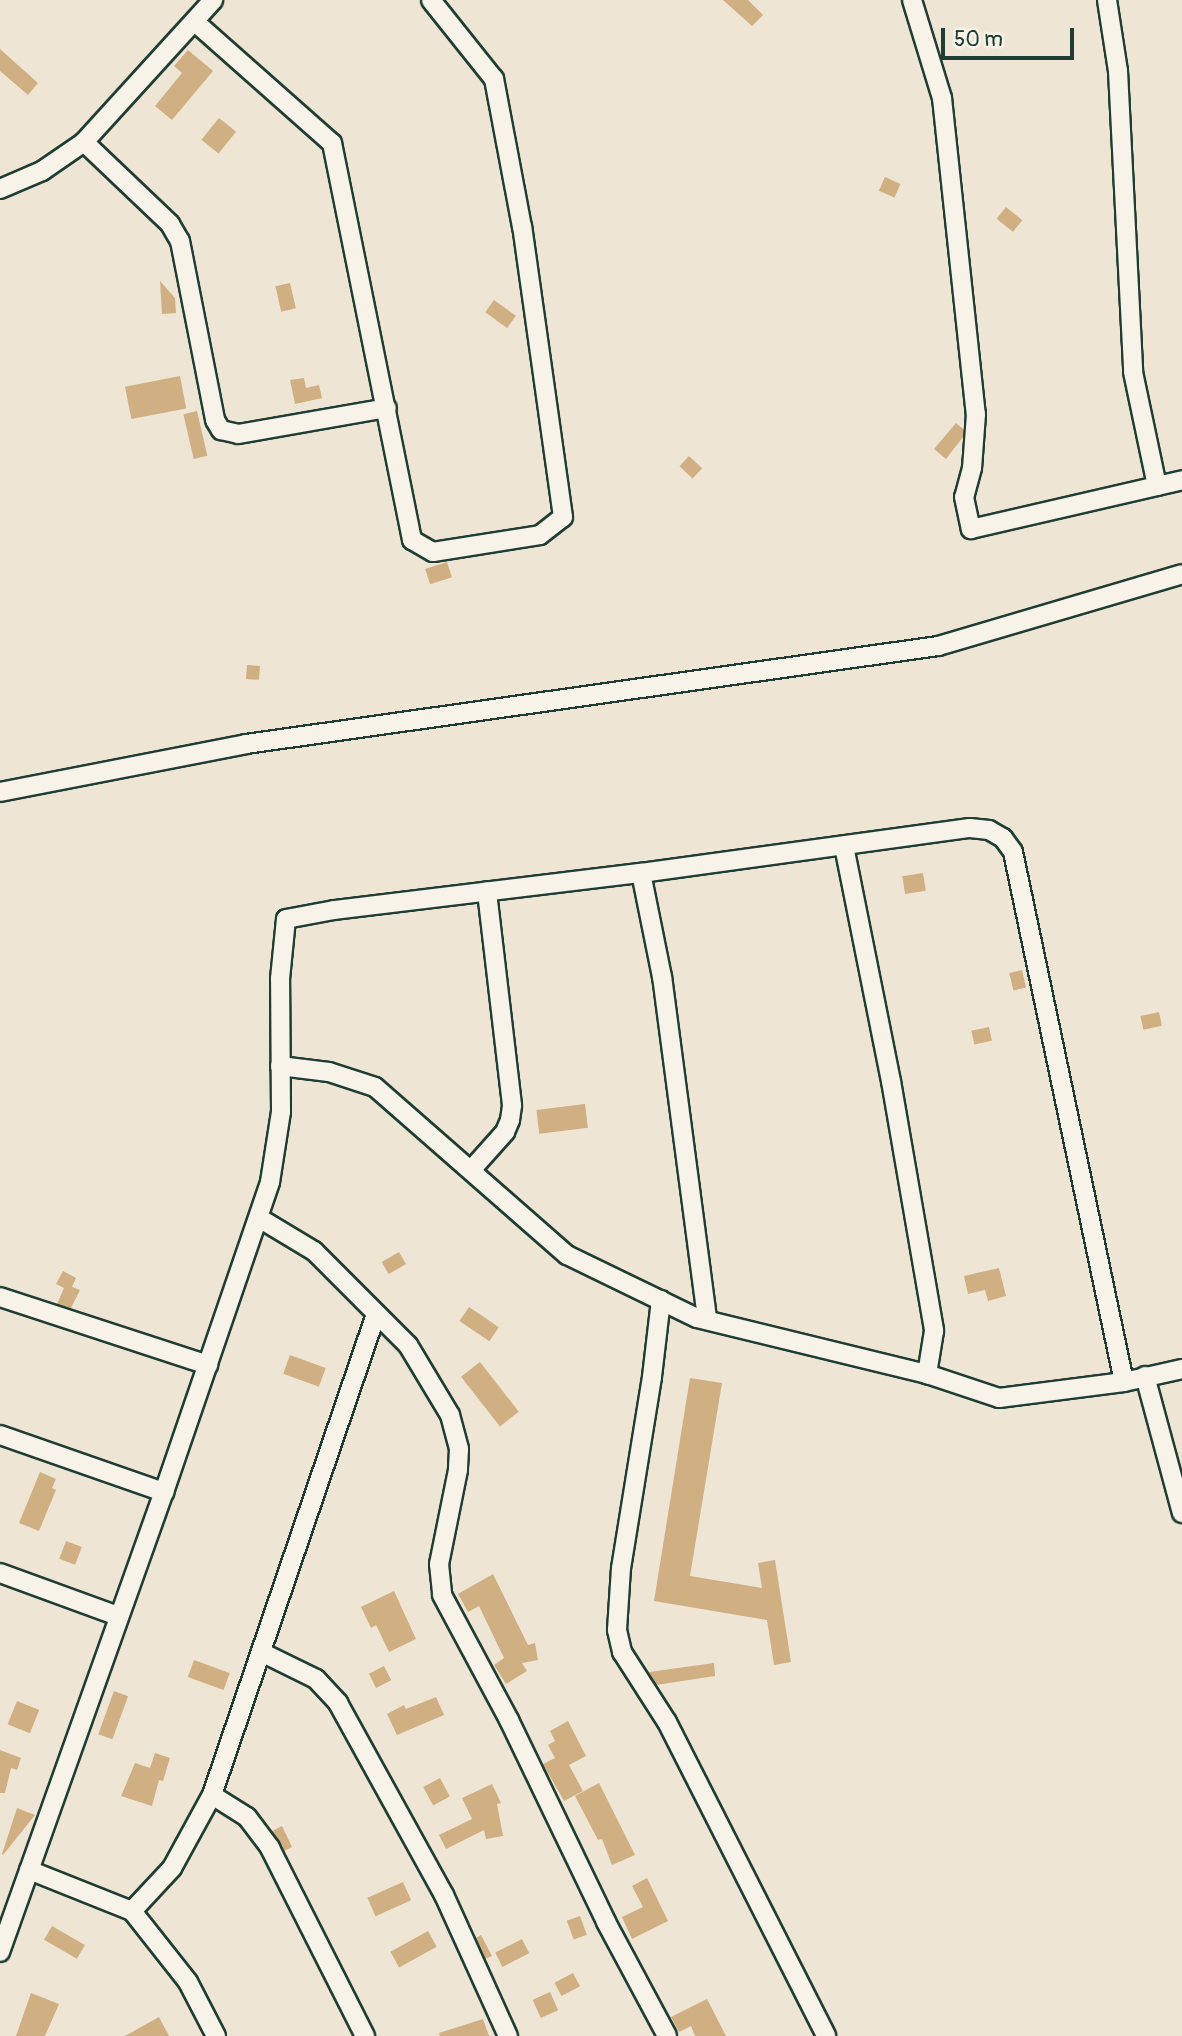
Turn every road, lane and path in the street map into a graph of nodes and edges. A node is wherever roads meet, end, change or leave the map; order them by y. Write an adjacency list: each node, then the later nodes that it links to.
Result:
1 (213, 0): 5 (street)
2 (431, 0): 8 (street)
3 (912, 0): 10 (street)
4 (1107, 0): 10 (street)
5 (195, 22): 6 (street); 8 (street)
6 (84, 142): 7 (street); 8 (street)
7 (0, 189)
8 (387, 408)
9 (1182, 480): 10 (street)
10 (1157, 486)
11 (1182, 574): 12 (street)
12 (0, 792)
13 (844, 846): 14 (street); 25 (street); 27 (street)
14 (641, 873): 15 (street); 22 (street)
15 (487, 891): 16 (street); 17 (street)
16 (280, 1066): 17 (street); 18 (street)
17 (472, 1169): 20 (street)
18 (259, 1218): 21 (street); 23 (street)
19 (0, 1297): 23 (street)
20 (661, 1300): 22 (street); 42 (street)
21 (376, 1314): 33 (street); 41 (street)
22 (707, 1318): 25 (street)
23 (208, 1365): 29 (street)
24 (1182, 1369): 26 (street)
25 (927, 1374): 27 (street)
26 (1145, 1376): 27 (street); 30 (street)
27 (1124, 1382)
28 (0, 1434): 29 (street)
29 (164, 1492): 32 (street)
30 (1182, 1513)
31 (0, 1573): 32 (street)
32 (118, 1616): 35 (street)
33 (261, 1653): 34 (street); 40 (street)
34 (212, 1795): 36 (street); 39 (street)
35 (29, 1870): 36 (street); 37 (street)
36 (132, 1911): 38 (street)
37 (0, 1952)
38 (216, 2036)
39 (365, 2036)
40 (508, 2036)
41 (667, 2036)
42 (825, 2036)

